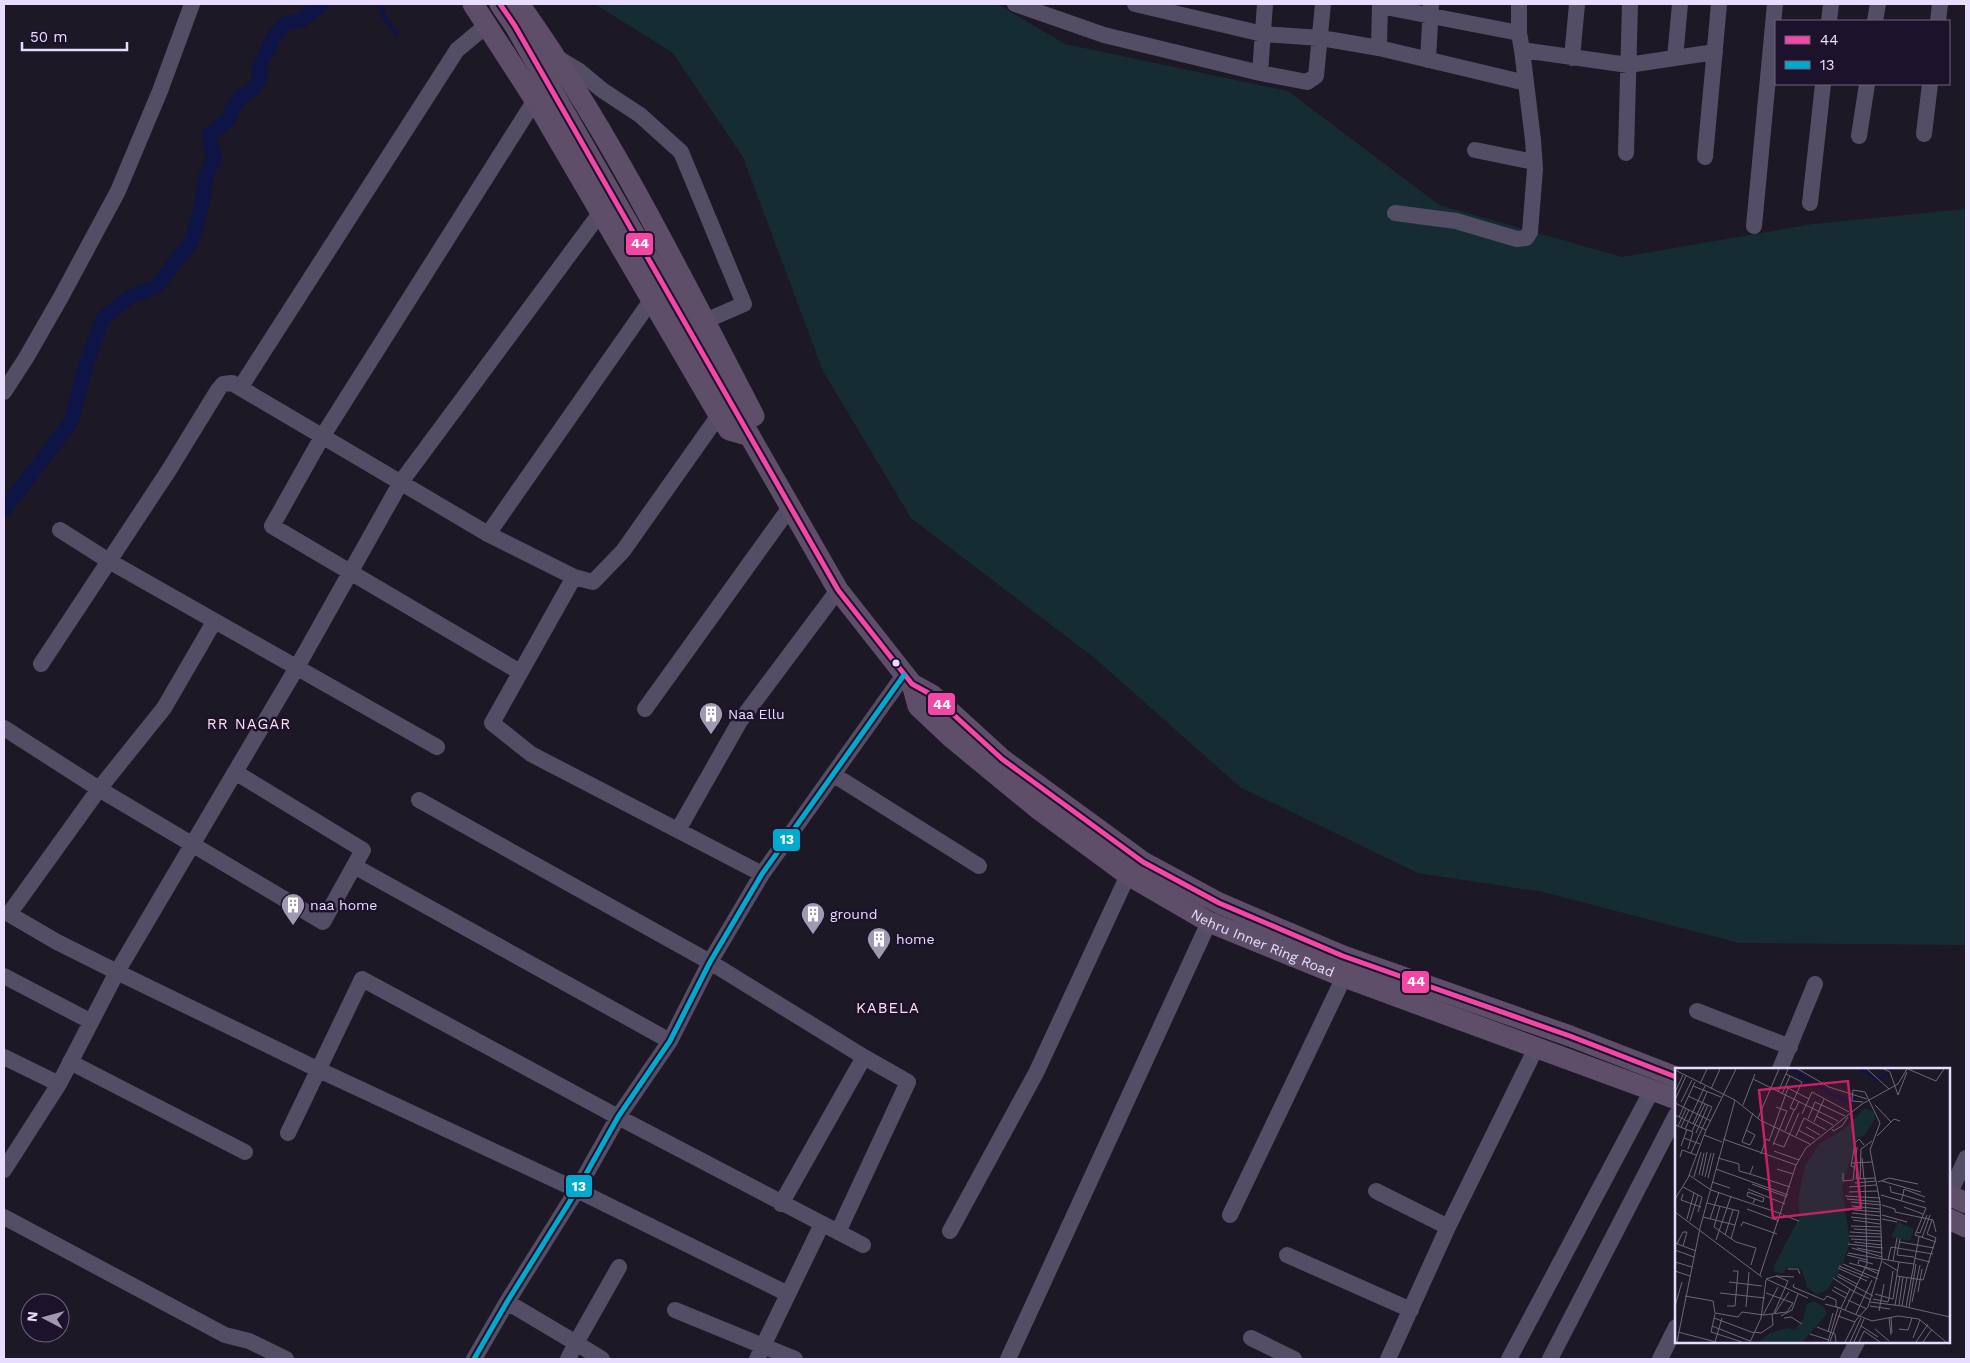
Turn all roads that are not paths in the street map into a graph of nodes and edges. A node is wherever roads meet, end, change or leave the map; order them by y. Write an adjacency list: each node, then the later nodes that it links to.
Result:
1 (192, 4): 55 (street)
2 (473, 4): 24 (main road)
3 (500, 4): 56 (main road)
4 (519, 4): 31 (main road)
5 (1015, 4): 36 (street)
6 (1134, 4): 19 (street)
7 (1265, 4): 26 (street)
8 (1323, 4): 27 (street)
9 (1519, 4): 25 (street)
10 (1577, 4): 32 (street)
11 (1630, 4): 35 (street)
12 (1680, 4): 33 (street)
13 (1719, 4): 30 (street)
14 (1775, 4): 51 (street)
15 (1831, 4): 21 (street)
16 (1878, 4): 22 (street)
17 (1940, 4): 23 (street)
18 (1380, 5): 20 (street); 28 (street)
19 (1157, 7): 26 (street)
20 (1430, 9): 25 (street); 34 (street)
21 (1830, 20)
22 (1876, 20)
23 (1938, 20)
24 (487, 25): 41 (main road); 54 (street)
25 (1519, 33): 29 (street)
26 (1263, 34): 27 (street); 36 (street)
27 (1321, 38): 28 (street); 36 (street)
28 (1378, 48): 34 (street)
29 (1522, 50): 32 (street); 37 (street)
30 (1715, 52): 33 (street); 46 (street)
31 (558, 58): 53 (main road); 53 (street)
32 (1572, 58): 35 (street)
33 (1675, 58): 35 (street)
34 (1428, 60): 37 (street)
35 (1628, 66): 45 (street)
36 (1260, 73)
37 (1526, 83): 47 (street)
38 (1823, 85): 48 (street)
39 (1867, 85): 43 (street)
40 (1930, 85): 42 (street)
41 (535, 100): 49 (main road); 58 (street)
42 (1924, 134)
43 (1859, 136)
44 (1475, 150): 47 (street)
45 (1626, 153)
46 (1705, 157)
47 (1534, 162): 50 (street)
48 (1810, 203)
49 (601, 212): 52 (main road); 59 (street)
50 (1395, 213)
51 (1754, 226)
52 (652, 299): 56 (main road); 62 (street)
53 (705, 321): 57 (main road)
54 (240, 388): 58 (street); 63 (street)
55 (4, 392)
56 (727, 412): 57 (main road); 65 (street)
57 (750, 436): 60 (main road, Nehru Inner Ring Road)
58 (322, 437): 59 (street); 64 (street)
59 (401, 482): 62 (street); 64 (street)
60 (791, 506): 66 (main road, Nehru Inner Ring Road); 72 (street)
61 (60, 530): 63 (street)
62 (488, 534): 65 (street)
63 (109, 561): 67 (street); 68 (street)
64 (349, 573): 69 (street); 70 (street)
65 (574, 577): 70 (street)
66 (838, 590): 71 (main road, Nehru Inner Ring Road); 79 (street)
67 (214, 622): 69 (street); 77 (street)
68 (41, 664)
69 (296, 669): 74 (street); 75 (street)
70 (520, 672): 79 (street)
71 (908, 680): 76 (street); 84 (main road, Nehru Inner Ring Road); 101 (main road, Nehru Inner Ring Road)
72 (645, 709)
73 (4, 728): 77 (street)
74 (437, 747)
75 (235, 772): 80 (street); 81 (street)
76 (834, 775): 82 (street); 83 (street)
77 (99, 789): 80 (street); 87 (street)
78 (419, 800): 86 (street)
79 (678, 830): 83 (street)
80 (191, 844): 81 (street); 87 (street)
81 (354, 866): 93 (street)
82 (979, 866)
83 (762, 874): 86 (street)
84 (1128, 875): 85 (main road, Nehru Inner Ring Road); 123 (street)
85 (1209, 922): 89 (main road, Nehru Inner Ring Road); 142 (street)
86 (710, 962): 93 (street); 97 (street)
87 (117, 972): 92 (street); 100 (street)
88 (4, 976): 92 (street)
89 (1344, 977): 95 (main road, Nehru Inner Ring Road); 117 (street)
90 (1815, 984): 94 (street)
91 (1697, 1011): 94 (street)
92 (90, 1020): 98 (street)
93 (670, 1041): 105 (street)
94 (1790, 1047): 99 (street)
95 (1536, 1048): 103 (main road, Nehru Inner Ring Road); 121 (street)
96 (4, 1057): 102 (street)
97 (864, 1058): 116 (street); 124 (street)
98 (70, 1062): 102 (street); 108 (street)
99 (1780, 1068)
100 (317, 1069): 105 (street); 107 (street); 111 (street)
101 (1675, 1076)
102 (59, 1084): 110 (street)
103 (1652, 1090): 104 (main road, Nehru Inner Ring Road); 145 (street)
104 (1675, 1099)
105 (618, 1117): 111 (street); 116 (street)
106 (1675, 1117): 146 (street)
107 (288, 1133)
108 (245, 1152)
109 (1966, 1158): 113 (street)
110 (4, 1170)
111 (577, 1190): 128 (street); 129 (street)
112 (1376, 1191): 121 (street)
113 (1950, 1193)
114 (1950, 1195): 115 (main road)
115 (1966, 1203)
116 (781, 1204): 120 (street)
117 (1230, 1216)
118 (4, 1217): 137 (street)
119 (1950, 1220): 122 (main road)
120 (822, 1224): 124 (street); 128 (street)
121 (1448, 1227): 131 (street)
122 (1966, 1228)
123 (950, 1231)
124 (838, 1232): 125 (street)
125 (863, 1245)
126 (1287, 1255): 131 (street)
127 (619, 1267): 134 (street)
128 (788, 1294): 136 (street)
129 (506, 1302): 134 (street); 138 (street)
130 (675, 1310): 136 (street)
131 (1411, 1310): 144 (street)
132 (1675, 1329): 147 (street)
133 (1251, 1338): 143 (street)
134 (576, 1343): 139 (street); 140 (street)
135 (1856, 1343): 148 (street)
136 (760, 1353): 141 (street)
137 (286, 1359)
138 (474, 1359)
139 (568, 1359)
140 (602, 1359)
141 (795, 1359)
142 (1008, 1359)
143 (1294, 1359)
144 (1388, 1359)
145 (1509, 1359)
146 (1550, 1359)
147 (1660, 1359)
148 (1848, 1359)

